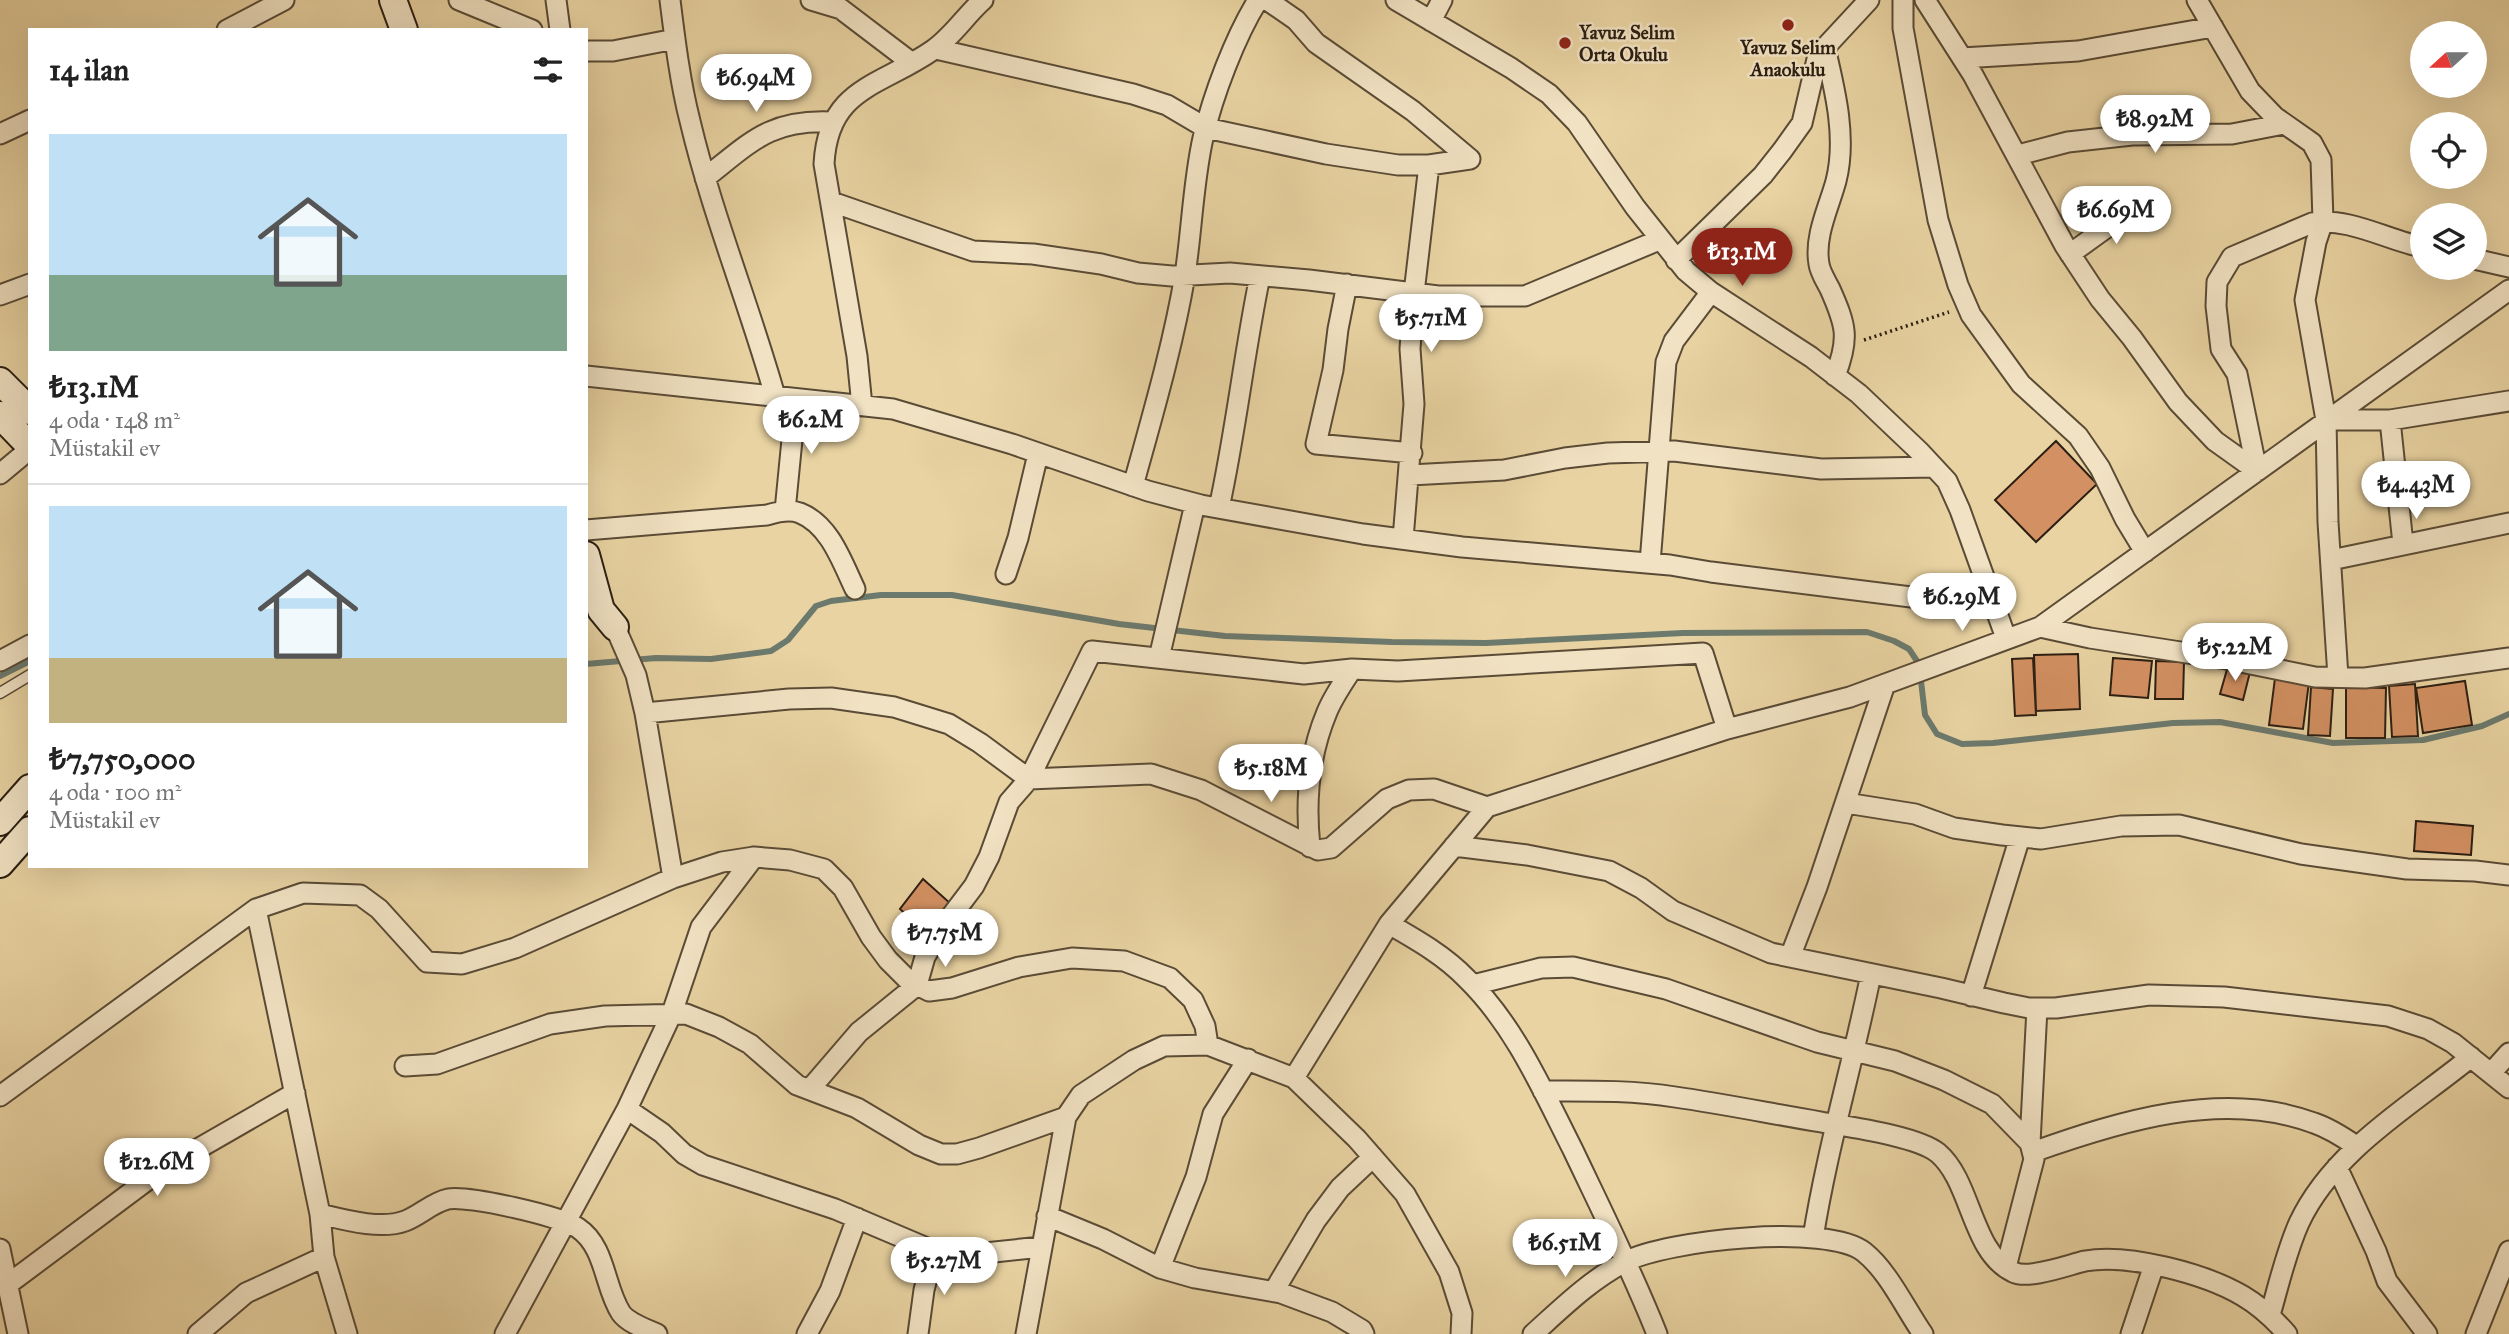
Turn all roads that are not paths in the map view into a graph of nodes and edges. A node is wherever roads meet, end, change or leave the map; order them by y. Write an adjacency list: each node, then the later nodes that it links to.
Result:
1 (284, 0): 18 (street)
2 (393, 0): 19 (main road)
3 (458, 0): 20 (street)
4 (556, 0): 21 (street)
5 (670, 0): 22 (street)
6 (811, 0): 27 (street)
7 (983, 0): 24 (street)
8 (1258, 0): 31 (street)
9 (1267, 0): 34 (street)
10 (1396, 0): 16 (street)
11 (1442, 0): 16 (street)
12 (1869, 0): 23 (street)
13 (1903, 0): 81 (street)
14 (1925, 0): 26 (street)
15 (2197, 0): 17 (street)
16 (1431, 21): 39 (street)
17 (2213, 27): 26 (street); 30 (street)
18 (231, 28)
19 (403, 28)
20 (527, 28)
21 (560, 28)
22 (675, 39): 25 (street); 35 (street)
23 (1825, 48): 42 (street); 54 (street)
24 (936, 49): 27 (street); 31 (street)
25 (588, 51)
26 (1962, 58): 33 (street)
27 (912, 63): 29 (street)
28 (28, 121): 32 (street)
29 (832, 122): 35 (street); 36 (street)
30 (2284, 124): 33 (street); 38 (street)
31 (1206, 128): 34 (street); 45 (street)
32 (0, 134)
33 (2018, 155): 41 (street)
34 (1429, 165): 51 (street)
35 (705, 178): 56 (street)
36 (832, 202): 45 (street); 59 (street)
37 (2146, 209): 41 (street)
38 (2323, 221): 40 (street); 62 (street); 70 (street)
39 (1660, 240): 42 (street); 51 (street)
40 (2410, 243)
41 (2070, 254): 70 (street)
42 (1676, 260): 50 (street)
43 (2487, 261): 44 (street)
44 (2509, 267)
45 (1184, 276): 46 (street); 73 (street)
46 (1260, 276): 47 (street); 75 (street)
47 (1347, 284): 51 (street); 67 (street)
48 (28, 285): 52 (street)
49 (2509, 290): 62 (street)
50 (1711, 292): 54 (street); 66 (street)
51 (1414, 293): 67 (street)
52 (0, 295)
53 (588, 376): 56 (street)
54 (1835, 376): 69 (street)
55 (0, 381): 60 (main road)
56 (775, 396): 57 (street)
57 (796, 398): 59 (street); 76 (street)
58 (2509, 401): 63 (street)
59 (862, 406): 68 (street)
60 (28, 409)
61 (0, 415): 64 (main road)
62 (2326, 420): 63 (street); 70 (street); 82 (street)
63 (2390, 420): 80 (street)
64 (28, 446)
65 (28, 450): 71 (street)
66 (1660, 451): 69 (street); 72 (street); 84 (street)
67 (1412, 453): 72 (street)
68 (1038, 454): 73 (street); 85 (street)
69 (1934, 467): 87 (street)
70 (2257, 471): 81 (street)
71 (0, 474)
72 (1410, 475): 79 (street)
73 (1133, 486): 74 (street)
74 (1195, 504): 75 (street); 92 (street)
75 (1219, 508): 79 (street)
76 (786, 511): 78 (street); 86 (street)
77 (2509, 523): 80 (street)
78 (588, 530)
79 (1403, 539): 84 (street)
80 (2403, 544): 82 (street)
81 (2145, 552): 89 (street)
82 (2331, 560): 97 (street)
83 (588, 563): 88 (main road)
84 (1650, 563): 87 (street)
85 (1006, 574)
86 (855, 589)
87 (1993, 603): 90 (street)
88 (601, 614): 100 (street)
89 (2040, 627): 90 (street); 97 (street)
90 (2006, 638): 98 (street)
91 (28, 646): 94 (street)
92 (1161, 650): 95 (street); 102 (street)
93 (2509, 658): 97 (street)
94 (0, 662)
95 (1352, 668): 101 (street); 110 (street)
96 (28, 676): 99 (lane)
97 (2337, 677)
98 (1885, 684): 101 (street); 104 (street)
99 (0, 693)
100 (645, 713): 102 (street); 114 (street)
101 (1727, 729): 105 (street)
102 (1029, 779): 110 (street); 119 (street)
103 (28, 790): 106 (main road)
104 (1846, 803): 108 (street); 117 (street)
105 (1487, 807): 109 (street); 110 (street)
106 (0, 822)
107 (28, 832): 112 (main road)
108 (2020, 836): 113 (street); 121 (street)
109 (1454, 846): 116 (street); 117 (street)
110 (1310, 847)
111 (754, 857): 114 (street); 119 (street); 123 (street)
112 (0, 864)
113 (2509, 875)
114 (673, 878): 115 (street)
115 (256, 909): 135 (street); 136 (street)
116 (1389, 924): 120 (street); 131 (street)
117 (1790, 957): 118 (street)
118 (1871, 974): 121 (street); 125 (street)
119 (917, 985): 124 (street); 133 (street)
120 (1473, 985): 125 (street); 134 (street)
121 (1971, 996): 122 (street)
122 (2037, 1008): 127 (street); 141 (street)
123 (672, 1013): 129 (street); 133 (street); 137 (street)
124 (1208, 1045): 128 (street); 138 (street)
125 (1855, 1051): 139 (street); 141 (street)
126 (2509, 1054): 130 (street)
127 (2471, 1057): 130 (street); 140 (street)
128 (1248, 1059): 131 (street); 157 (street)
129 (405, 1066)
130 (2491, 1073): 132 (street)
131 (1294, 1078): 142 (street)
132 (2509, 1088)
133 (810, 1089): 138 (street)
134 (1543, 1091): 139 (street); 153 (street)
135 (295, 1093): 144 (street); 158 (street)
136 (0, 1096)
137 (627, 1109): 146 (street); 147 (street)
138 (1066, 1117): 145 (street)
139 (1836, 1125): 148 (street); 156 (street)
140 (2356, 1146): 141 (street); 143 (street)
141 (2031, 1148): 156 (street)
142 (1373, 1157): 159 (street); 170 (street)
143 (2337, 1167): 160 (street); 176 (street)
144 (320, 1214): 147 (street); 152 (street)
145 (1047, 1216): 149 (street); 157 (street)
146 (857, 1218): 151 (street); 166 (street)
147 (566, 1222): 164 (street); 165 (street)
148 (1812, 1238): 153 (street); 173 (street)
149 (1041, 1247): 151 (street); 168 (street)
150 (0, 1249): 158 (street)
151 (934, 1251): 167 (street)
152 (324, 1257): 162 (street); 163 (street)
153 (1626, 1261): 171 (street); 172 (street)
154 (2507, 1264): 177 (street)
155 (2154, 1265): 156 (street); 160 (street); 174 (street)
156 (2006, 1267)
157 (1160, 1268): 159 (street)
158 (7, 1285): 161 (street)
159 (1274, 1291): 169 (street)
160 (2270, 1315): 175 (street)
161 (18, 1334)
162 (198, 1334)
163 (347, 1334)
164 (505, 1334)
165 (657, 1334)
166 (807, 1334)
167 (918, 1334)
168 (1026, 1334)
169 (1363, 1334)
170 (1461, 1334)
171 (1533, 1334)
172 (1657, 1334)
173 (1923, 1334)
174 (2131, 1334)
175 (2287, 1334)
176 (2427, 1334)
177 (2476, 1334)

